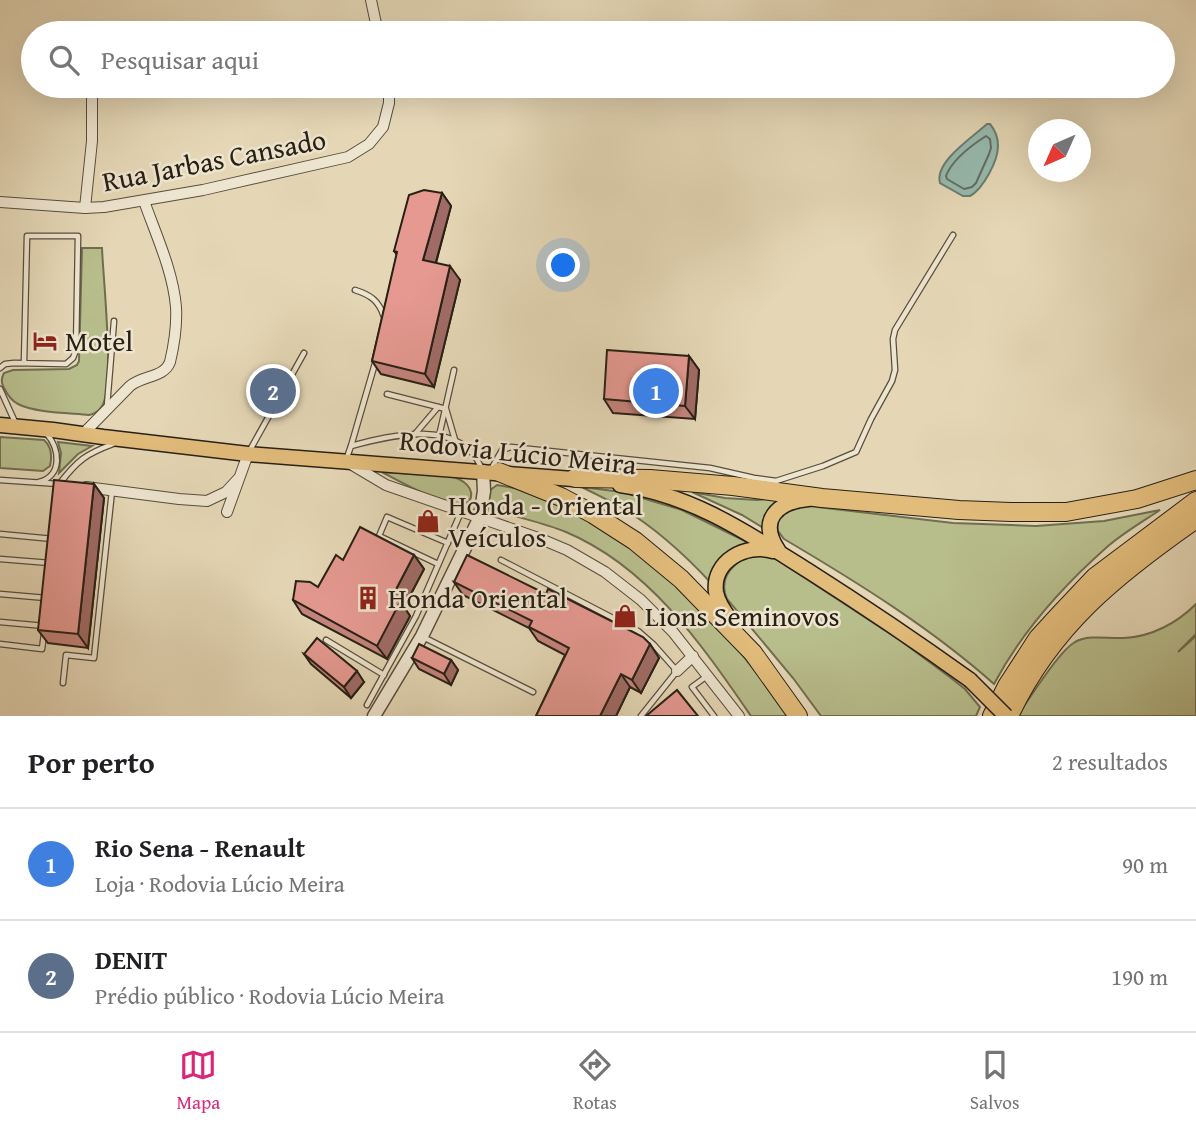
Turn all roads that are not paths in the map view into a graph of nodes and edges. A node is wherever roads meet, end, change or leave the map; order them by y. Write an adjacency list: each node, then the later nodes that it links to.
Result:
1 (371, 0): 2 (street)
2 (375, 21)
3 (92, 98): 7 (street)
4 (389, 98): 5 (street, Rua Jarbas Cansado)
5 (144, 201): 7 (street, Rua Jarbas Cansado); 21 (street)
6 (0, 202): 7 (street, Rua Jarbas Cansado)
7 (85, 208)
8 (953, 235): 39 (lane)
9 (355, 290): 11 (lane)
10 (114, 321): 21 (lane)
11 (385, 325)
12 (304, 353): 31 (lane)
13 (377, 357): 30 (lane)
14 (24, 363): 14 (lane); 15 (lane)
15 (0, 368)
16 (454, 370): 20 (lane)
17 (0, 389): 23 (lane)
18 (387, 394): 19 (lane)
19 (438, 407): 20 (lane); 26 (lane)
20 (446, 409): 27 (lane); 29 (lane)
21 (107, 410): 25 (street)
22 (0, 425): 23 (main road, Rodovia Lúcio Meira)
23 (17, 426): 24 (main road, Rodovia Lúcio Meira)
24 (40, 429): 25 (main road, Rodovia Lúcio Meira); 38 (lane)
25 (83, 434): 28 (main road, Rodovia Lúcio Meira)
26 (415, 434): 27 (lane); 30 (lane)
27 (439, 436): 29 (lane)
28 (125, 439): 31 (main road, Rodovia Lúcio Meira); 40 (lane)
29 (455, 440): 33 (lane)
30 (351, 446): 32 (lane)
31 (248, 454): 32 (main road, Rodovia Lúcio Meira); 35 (street)
32 (346, 461): 33 (main road, Rodovia Lúcio Meira); 44 (street)
33 (491, 472): 34 (main road, Rodovia Lúcio Meira); 39 (lane); 46 (street); 68 (highway)
34 (575, 478): 39 (highway); 52 (main road, Rodovia Lúcio Meira)
35 (238, 479): 41 (street); 45 (street)
36 (0, 480): 38 (lane)
37 (1196, 480): 42 (highway)
38 (38, 482): 40 (lane)
39 (776, 486): 42 (highway)
40 (59, 489): 41 (street)
41 (112, 490): 73 (lane)
42 (822, 498): 52 (main road)
43 (1196, 501): 80 (highway)
44 (462, 511): 46 (street); 51 (lane)
45 (227, 512)
46 (480, 517): 65 (street); 69 (street)
47 (1196, 519): 81 (highway)
48 (55, 528): 50 (lane)
49 (0, 534): 50 (lane)
50 (53, 539): 55 (lane)
51 (447, 543): 56 (lane); 56 (lane)
52 (781, 554): 68 (main road); 81 (main road, Rodovia Lúcio Meira, bridge)
53 (0, 559): 55 (lane)
54 (501, 560): 70 (lane)
55 (51, 563): 57 (lane)
56 (438, 564): 71 (lane)
57 (50, 575)
58 (48, 586): 60 (lane)
59 (0, 594): 60 (lane)
60 (47, 598): 61 (lane)
61 (46, 607)
62 (46, 617): 64 (lane)
63 (0, 621): 64 (lane)
64 (44, 626): 67 (lane)
65 (422, 636): 74 (lane); 75 (street)
66 (327, 640): 71 (lane)
67 (0, 644)
68 (752, 653): 79 (highway)
69 (693, 656): 70 (street); 72 (street)
70 (677, 671): 76 (lane)
71 (384, 675): 75 (lane)
72 (708, 676): 77 (lane); 78 (street)
73 (63, 683)
74 (533, 692)
75 (371, 710)
76 (641, 716)
77 (714, 716)
78 (739, 716)
79 (798, 716)
80 (992, 716)
81 (1008, 716)

